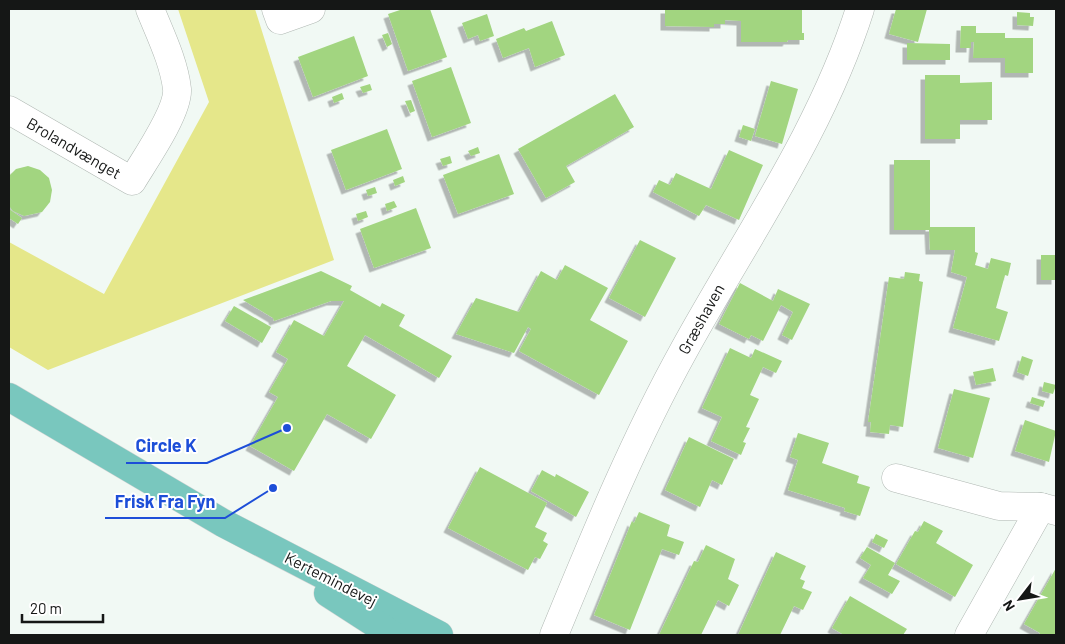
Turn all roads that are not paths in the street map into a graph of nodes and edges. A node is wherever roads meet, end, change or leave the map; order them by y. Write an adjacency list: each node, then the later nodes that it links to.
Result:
1 (150, 9): 5 (street, Brolandvænget)
2 (276, 9): 3 (street)
3 (311, 9)
4 (860, 9): 12 (street, Græshaven)
5 (9, 110)
6 (9, 397): 9 (main road, Kertemindevej)
7 (896, 478): 8 (street)
8 (1049, 509): 13 (street)
9 (223, 523): 10 (main road, Kertemindevej); 11 (main road, Kertemindevej)
10 (393, 635)
11 (439, 635)
12 (554, 635)
13 (969, 635)

